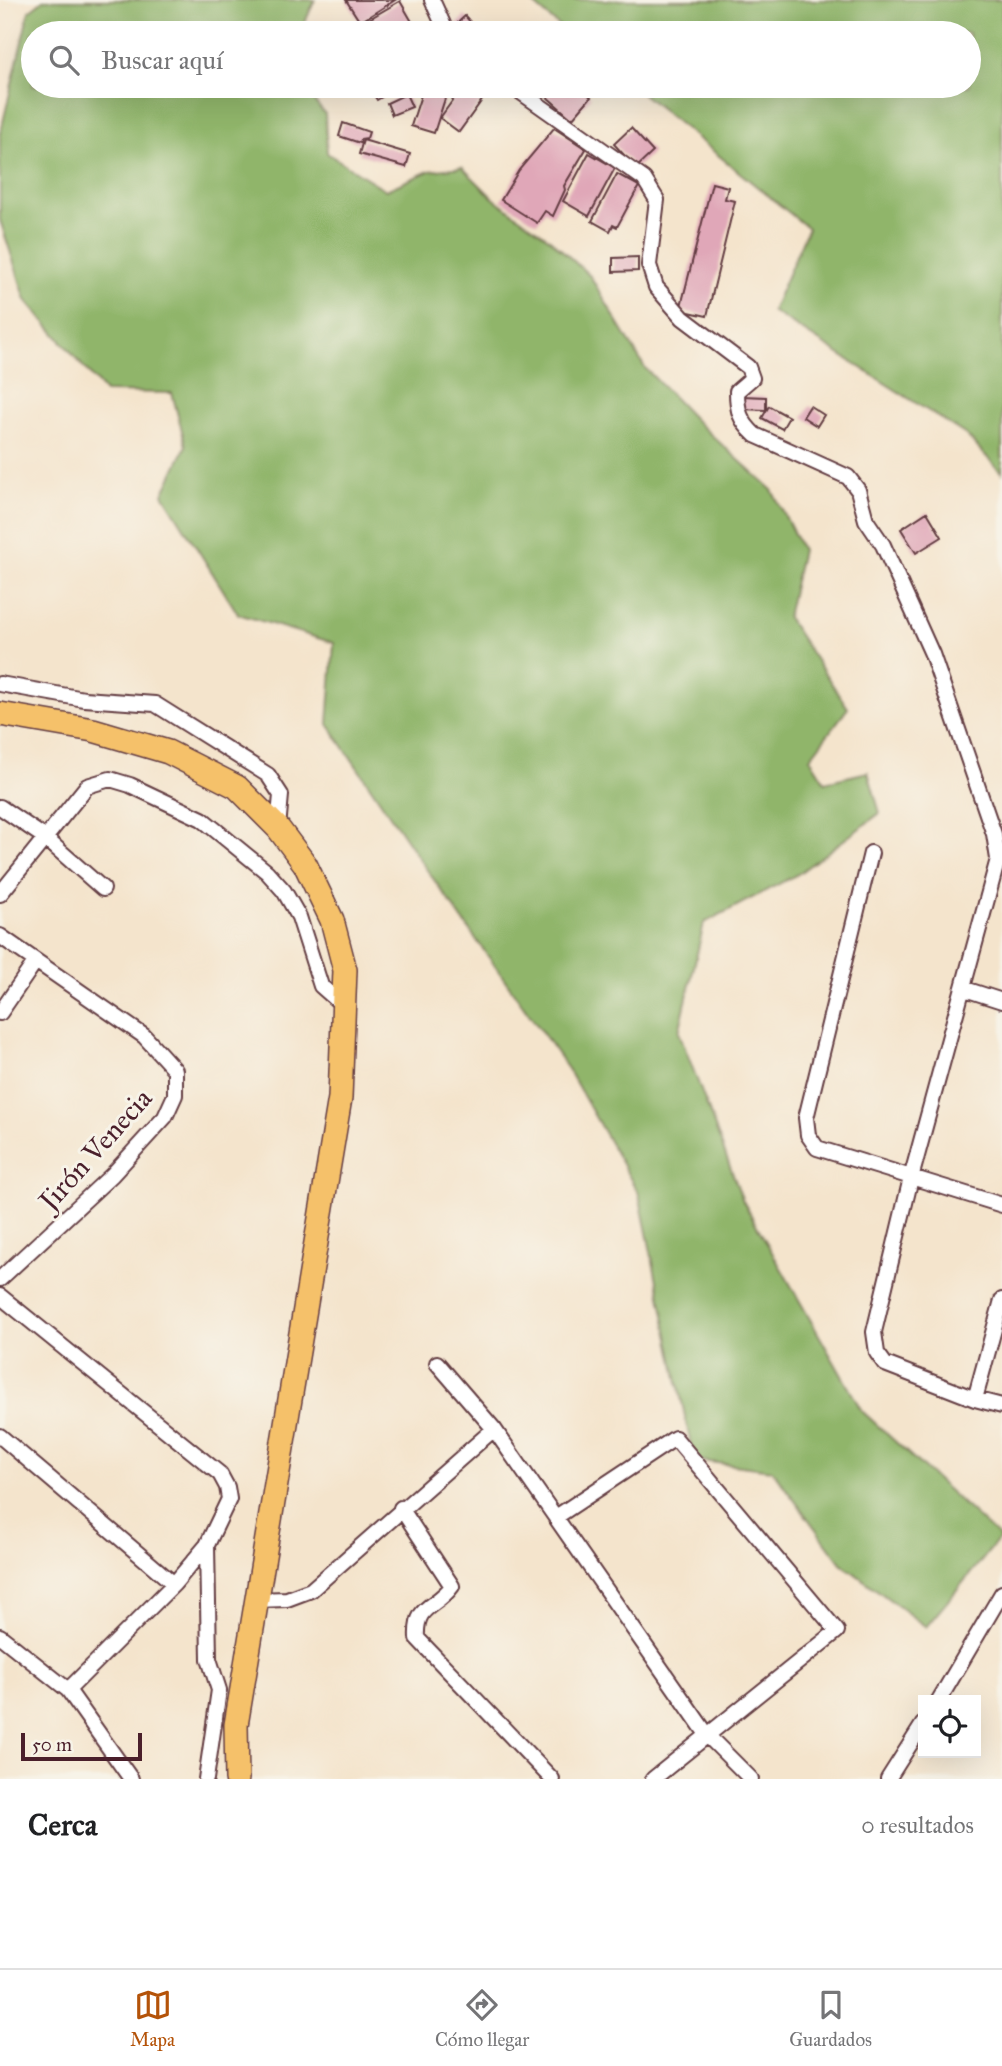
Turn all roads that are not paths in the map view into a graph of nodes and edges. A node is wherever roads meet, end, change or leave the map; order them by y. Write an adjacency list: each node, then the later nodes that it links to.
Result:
1 (432, 0): 2 (street)
2 (442, 21)
3 (529, 98): 14 (street)
4 (0, 684): 7 (street)
5 (0, 714): 7 (highway)
6 (0, 807): 8 (street)
7 (278, 828): 16 (highway)
8 (44, 837): 10 (street); 11 (street); 16 (street)
9 (871, 853): 18 (street)
10 (103, 889)
11 (0, 894)
12 (0, 936): 13 (street)
13 (35, 962): 17 (street); 20 (street, Jirón Venecia)
14 (965, 989): 15 (street); 18 (street)
15 (1002, 1001)
16 (346, 1008): 33 (highway)
17 (0, 1013)
18 (911, 1178): 19 (street); 24 (street)
19 (1002, 1205)
20 (0, 1279)
21 (0, 1296): 30 (street)
22 (1002, 1300): 24 (street)
23 (437, 1363): 26 (street)
24 (975, 1399): 25 (street)
25 (1002, 1406)
26 (494, 1429): 28 (street); 29 (street)
27 (0, 1436): 31 (street)
28 (401, 1508): 33 (street); 42 (street)
29 (556, 1517): 38 (street); 38 (street)
30 (207, 1545): 31 (street); 40 (street)
31 (174, 1584): 35 (street)
32 (1002, 1593): 36 (street)
33 (255, 1600): 41 (highway)
34 (0, 1636): 35 (street)
35 (68, 1690): 39 (street)
36 (942, 1695)
37 (918, 1732): 45 (street)
38 (708, 1736): 43 (street); 44 (street)
39 (131, 1779)
40 (206, 1779)
41 (237, 1779)
42 (552, 1779)
43 (653, 1779)
44 (751, 1779)
45 (888, 1779)

